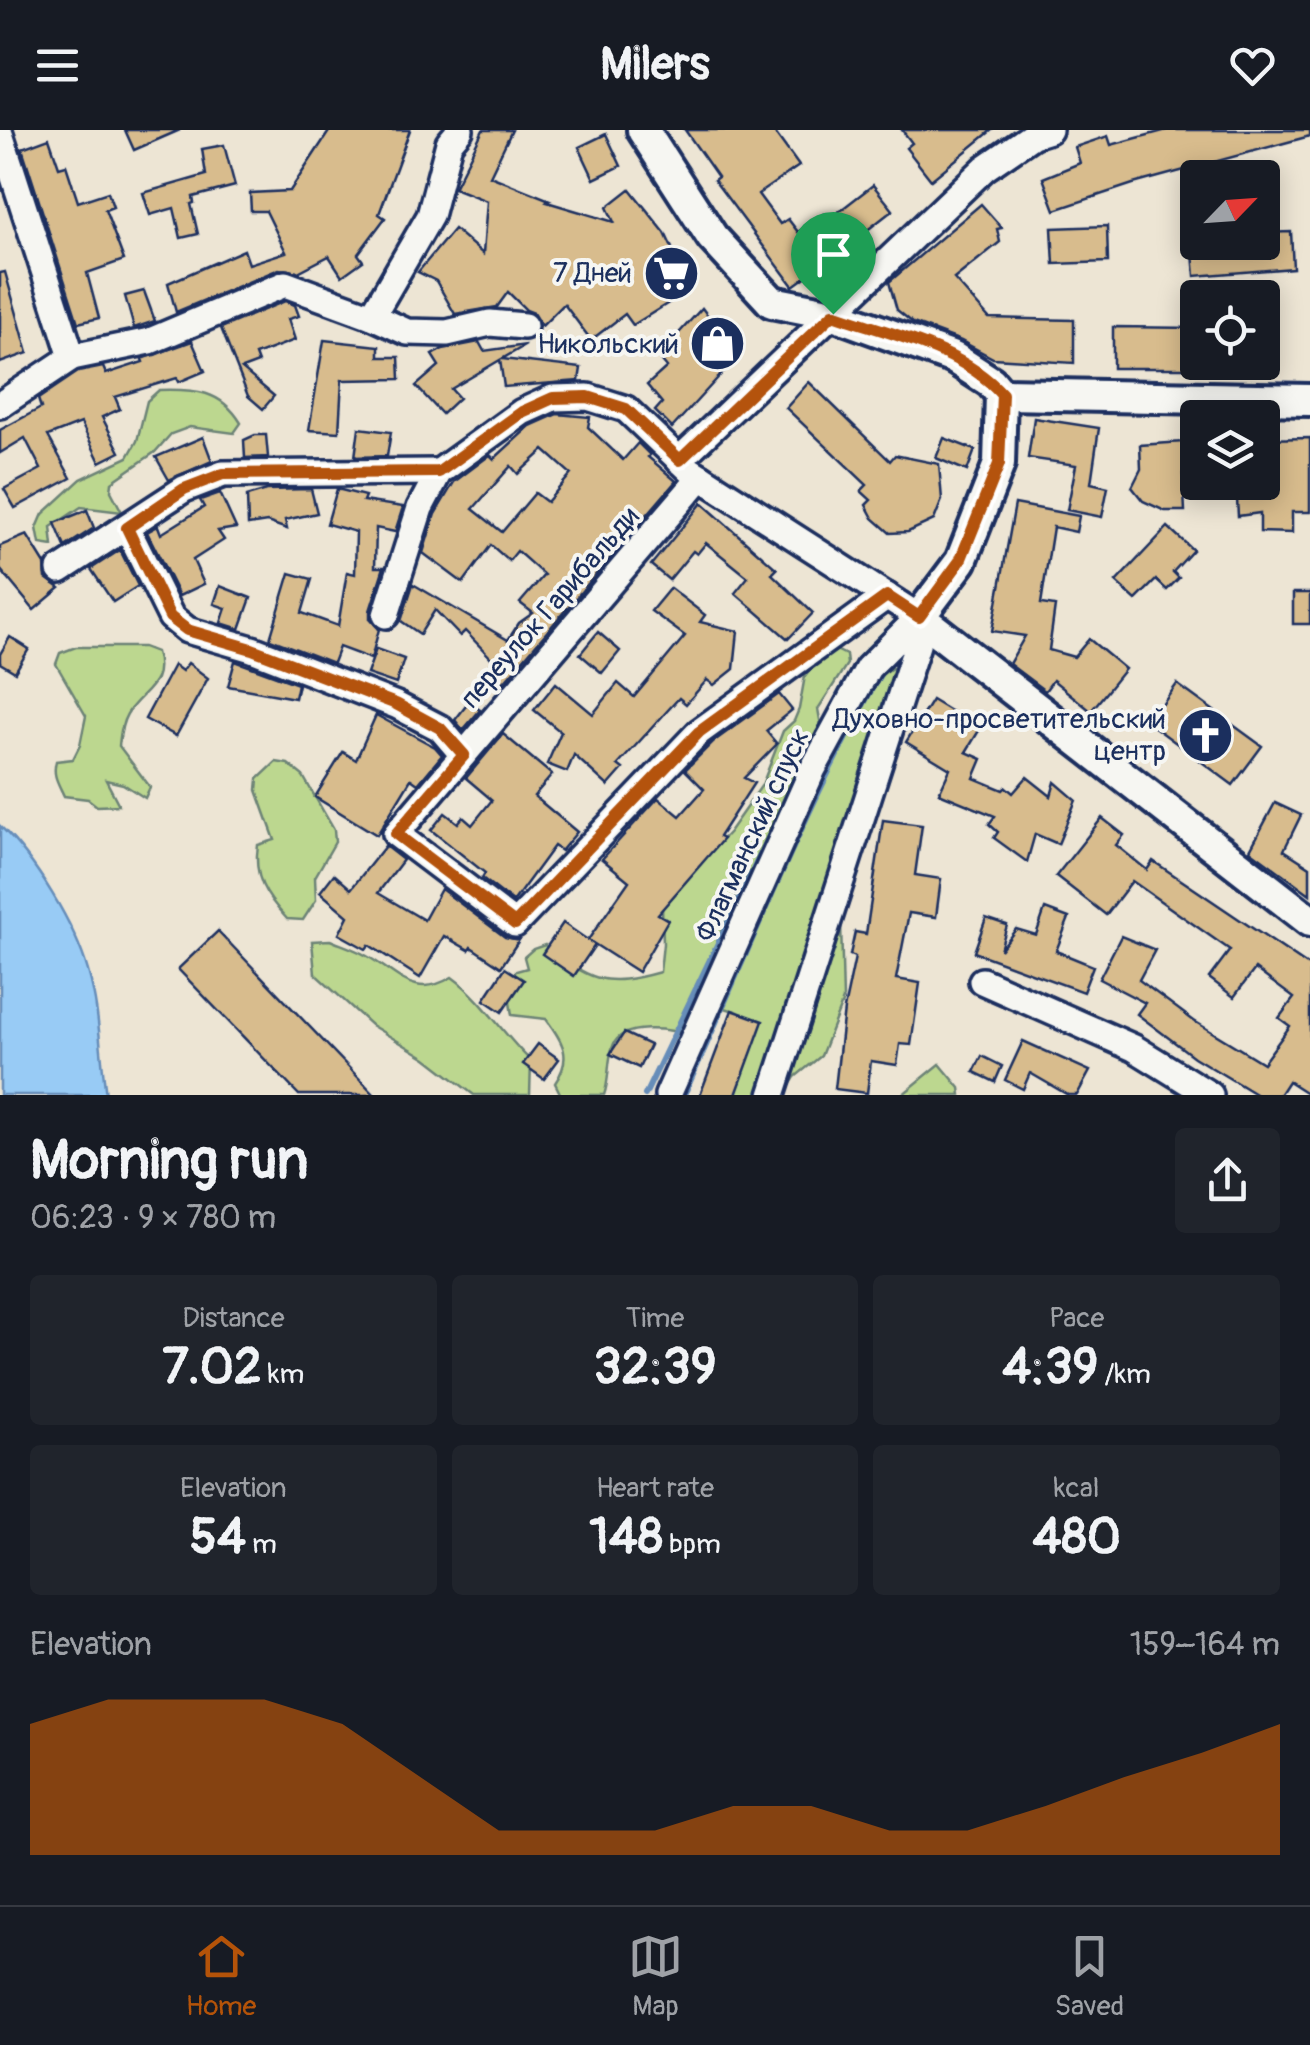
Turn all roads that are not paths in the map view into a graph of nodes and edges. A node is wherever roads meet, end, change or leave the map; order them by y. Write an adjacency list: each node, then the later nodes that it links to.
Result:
1 (460, 130): 6 (street)
2 (643, 130): 5 (street)
3 (1049, 130): 5 (street)
4 (0, 134): 8 (street)
5 (833, 314): 9 (street); 12 (street, переулок Гарибальди)
6 (372, 316): 7 (street); 8 (street)
7 (524, 326)
8 (72, 357): 11 (street)
9 (1002, 394): 10 (street); 18 (street)
10 (1310, 400)
11 (0, 405)
12 (690, 469): 13 (street); 16 (street); 19 (street, переулок Гарибальди)
13 (439, 472): 14 (street); 17 (street)
14 (127, 528): 15 (street); 19 (street)
15 (60, 570)
16 (887, 596): 18 (street); 19 (street, переулок Гарибальди)
17 (386, 615)
18 (919, 617): 20 (street); 22 (street, Флагманский спуск); 23 (street)
19 (464, 755)
20 (1310, 921)
21 (982, 981): 24 (street)
22 (668, 1095)
23 (772, 1095)
24 (1210, 1095)

